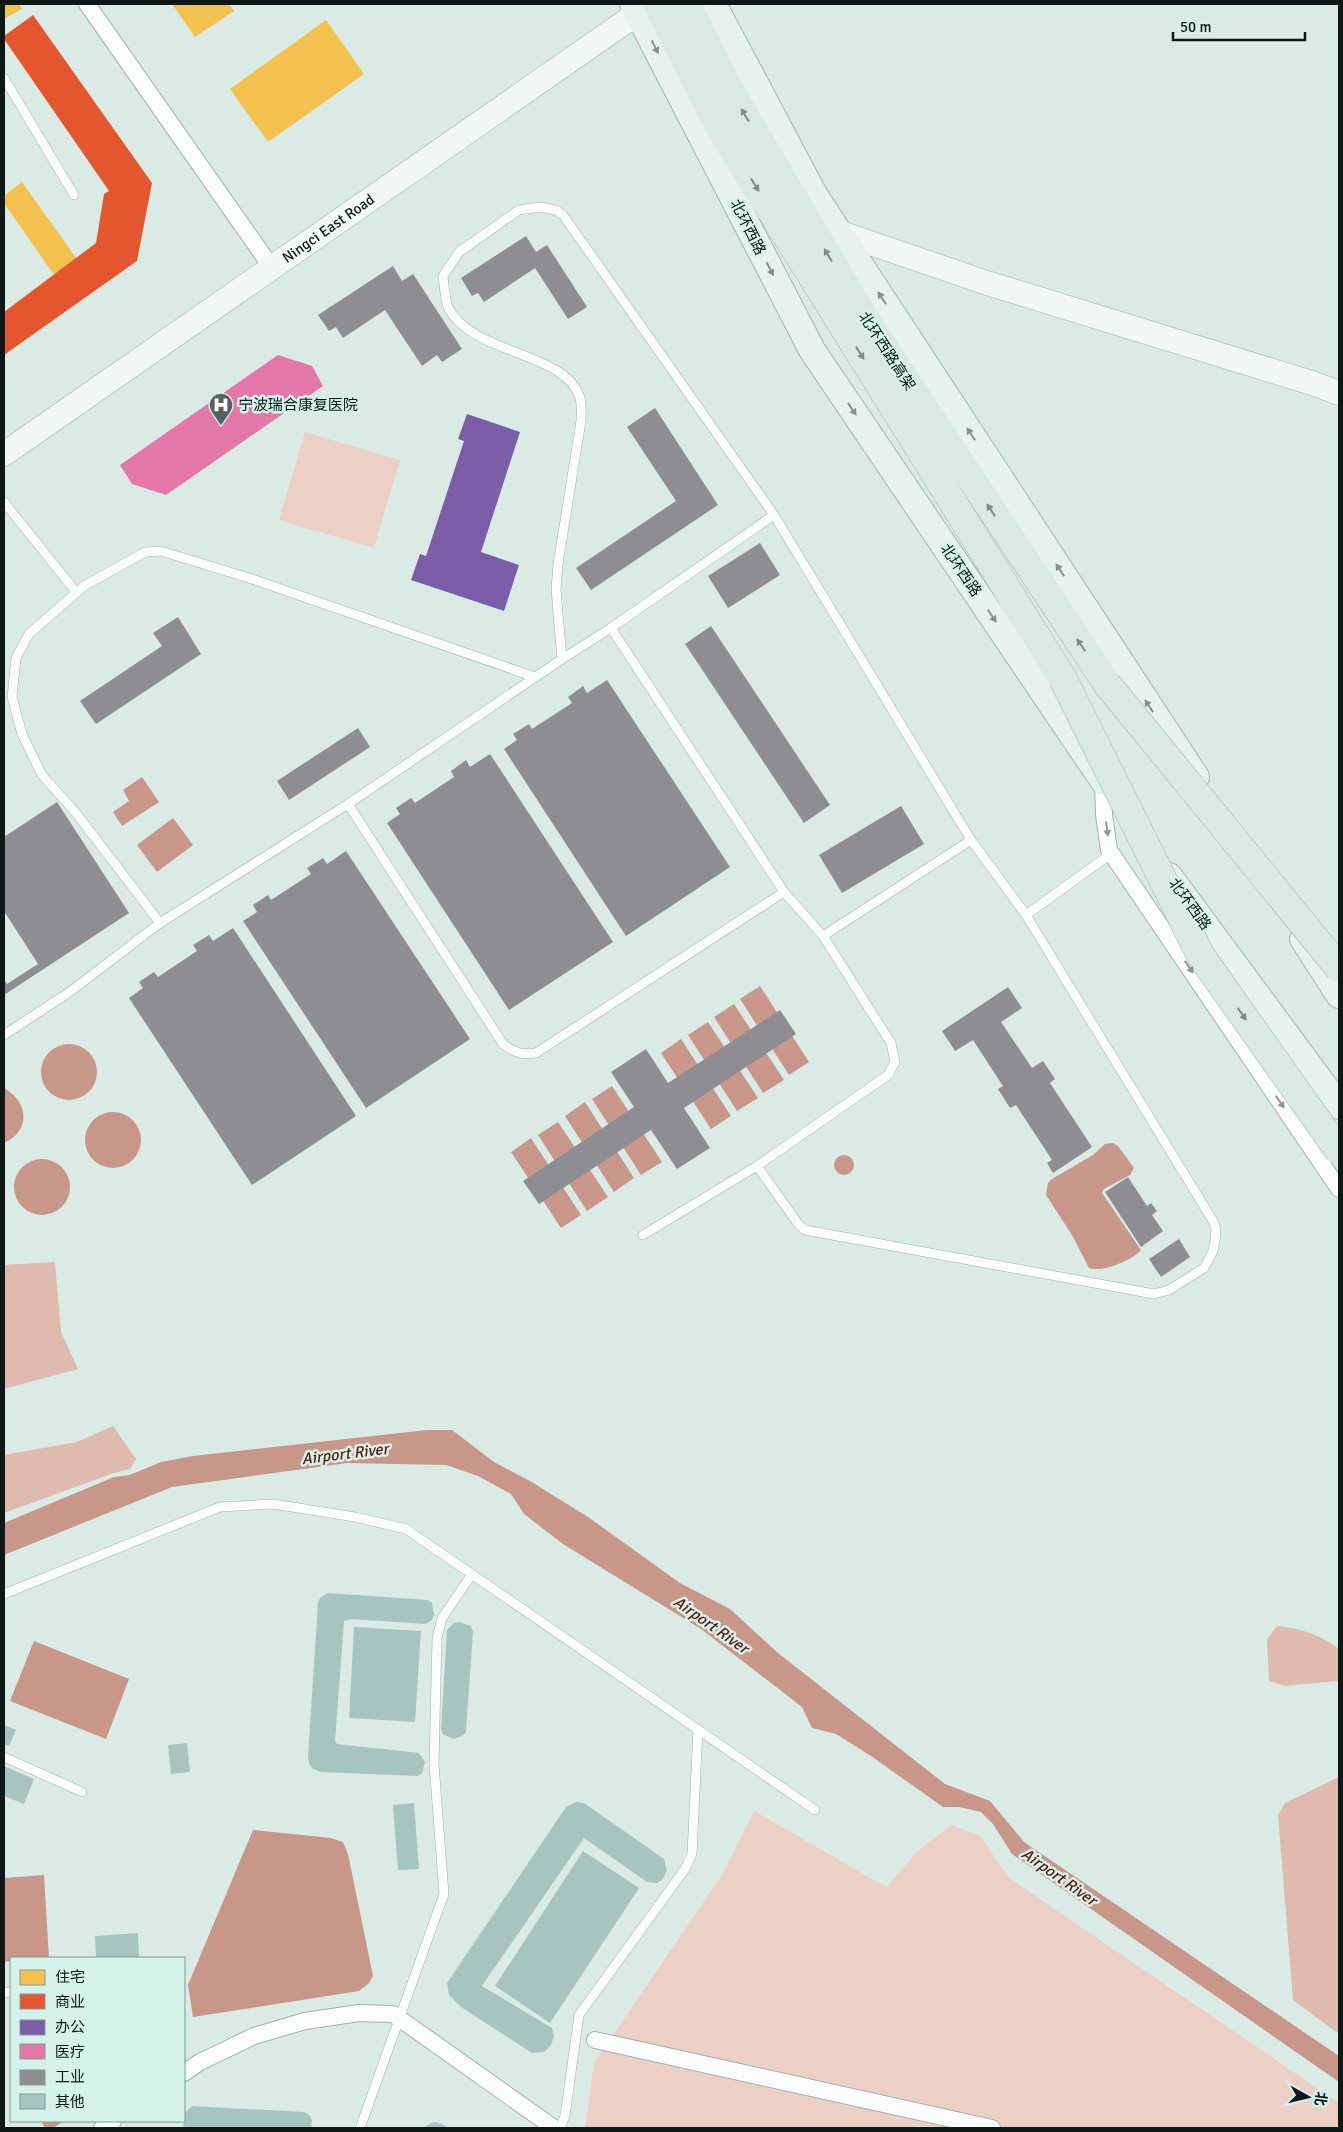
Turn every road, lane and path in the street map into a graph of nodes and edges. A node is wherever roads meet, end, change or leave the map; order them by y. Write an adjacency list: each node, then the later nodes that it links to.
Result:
1 (87, 4): 8 (street)
2 (687, 4): 25 (highway, 北环西路高架, one-way to 2, bridge)
3 (713, 4): 7 (main road)
4 (646, 6): 8 (main road, Ningci East Road); 17 (main road, 北环西路, one-way to 17); 29 (highway, 北环西路高架, one-way to 29, bridge)
5 (4, 78): 6 (lane)
6 (74, 195)
7 (838, 232): 9 (main road); 26 (main road, one-way to 7)
8 (272, 268): 10 (main road, Ningci East Road)
9 (1339, 393)
10 (4, 454)
11 (4, 502): 13 (lane)
12 (774, 515): 14 (lane); 15 (lane); 19 (lane)
13 (76, 592): 16 (lane); 23 (lane)
14 (611, 628): 15 (lane); 21 (lane)
15 (562, 658): 16 (lane)
16 (535, 676): 18 (lane)
17 (1103, 781): 20 (street, one-way to 20); 28 (main road, 北环西路)
18 (348, 804): 21 (lane); 23 (lane)
19 (971, 840): 22 (lane); 24 (lane)
20 (1112, 853): 22 (lane); 31 (street, one-way to 31)
21 (784, 892): 24 (lane)
22 (1026, 915): 30 (lane)
23 (160, 923): 27 (lane)
24 (824, 936): 30 (lane)
25 (1339, 968)
26 (1339, 995)
27 (4, 1035)
28 (1339, 1106)
29 (1339, 1151)
30 (757, 1166): 32 (lane)
31 (1339, 1189)
32 (643, 1235)
33 (472, 1574): 34 (lane); 35 (lane); 39 (lane)
34 (4, 1594)
35 (698, 1729): 38 (lane); 44 (lane)
36 (4, 1757): 37 (lane)
37 (82, 1792)
38 (815, 1810)
39 (400, 2018): 41 (street); 42 (lane); 43 (street)
40 (594, 2040): 45 (street)
41 (185, 2072)
42 (360, 2128)
43 (554, 2128)
44 (560, 2128)
45 (992, 2128)

